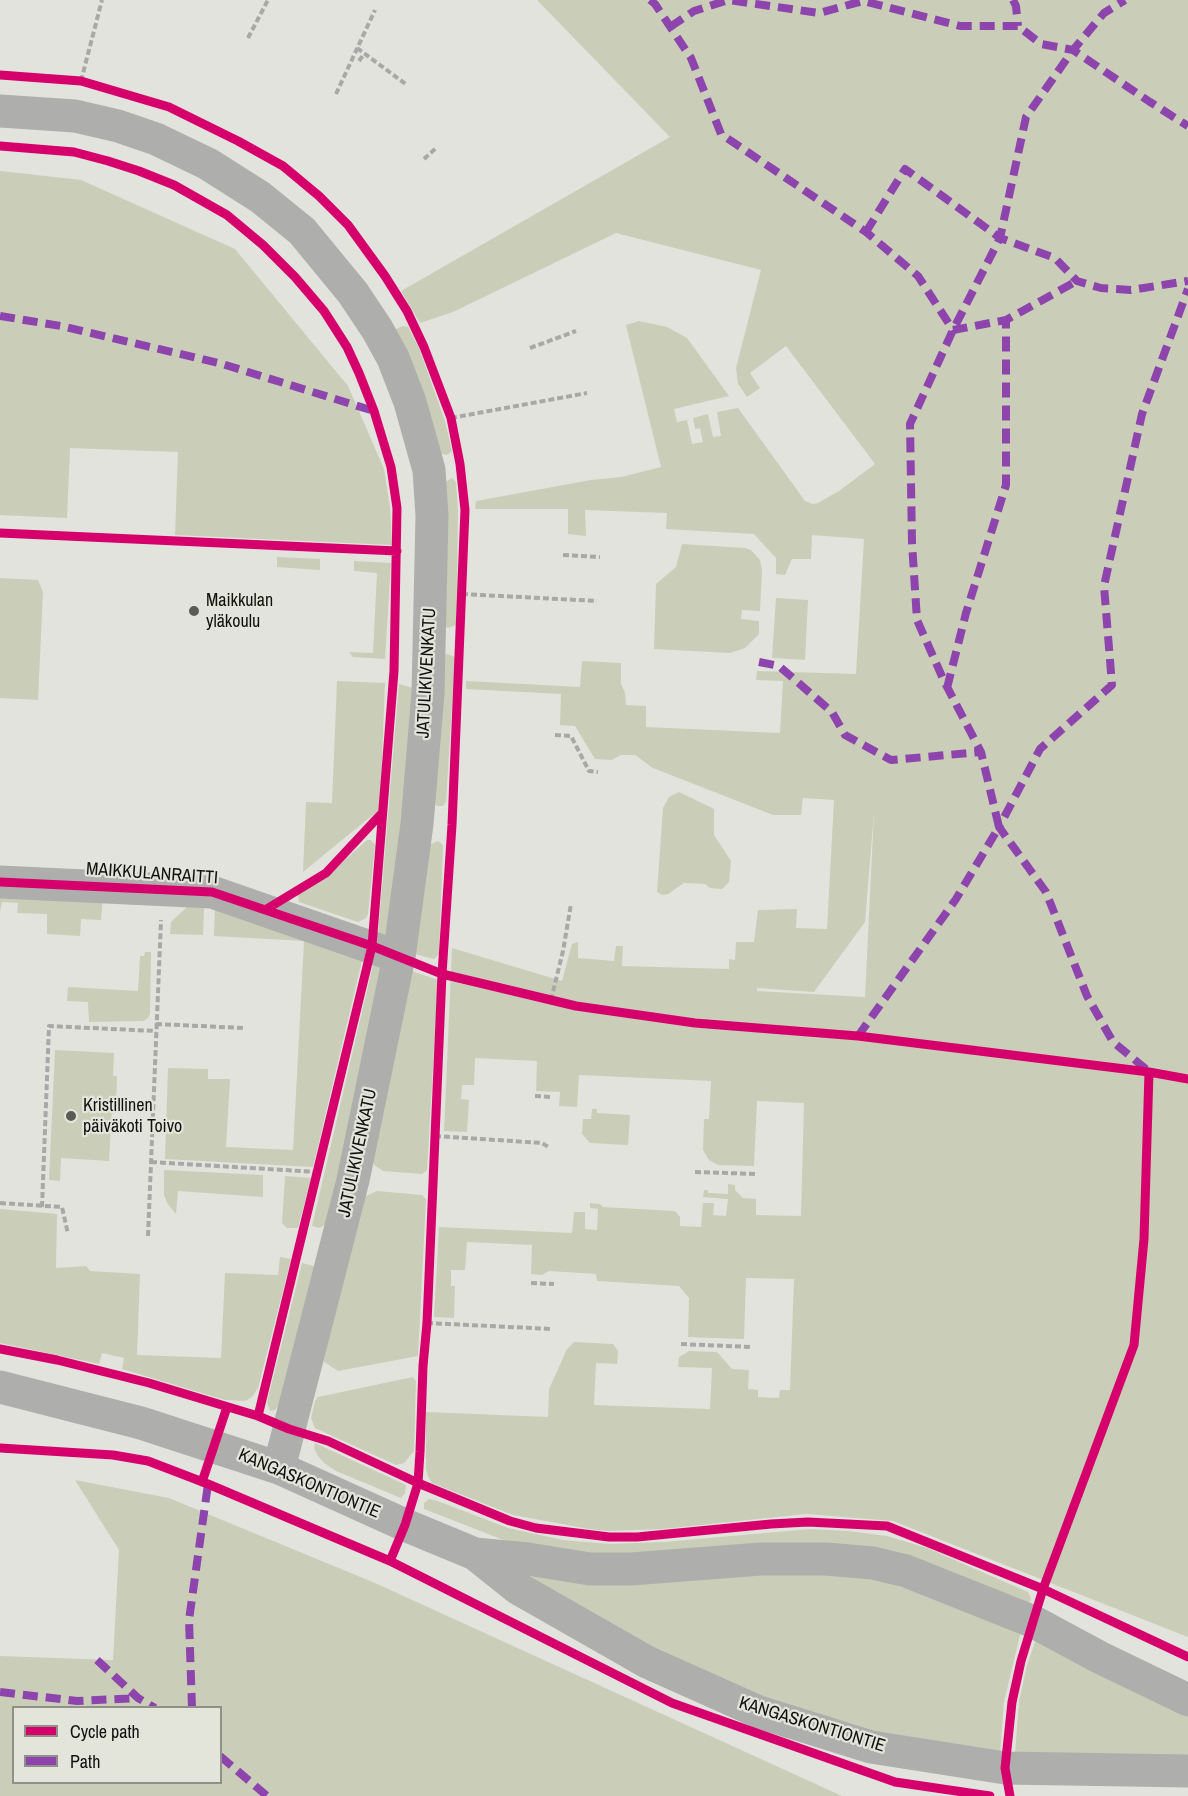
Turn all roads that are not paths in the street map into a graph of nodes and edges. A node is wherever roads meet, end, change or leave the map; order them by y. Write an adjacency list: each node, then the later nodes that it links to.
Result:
1 (0, 111): 3 (street, JATULIKIVENKATU)
2 (0, 882): 3 (street, MAIKKULANRAITTI)
3 (399, 957): 5 (street, JATULIKIVENKATU)
4 (0, 1387): 5 (street, KANGASKONTIONTIE)
5 (279, 1468): 6 (street, KANGASKONTIONTIE)
6 (475, 1554): 7 (street, KANGASKONTIONTIE); 8 (street, KANGASKONTIONTIE)
7 (1188, 1700)
8 (1188, 1771)

